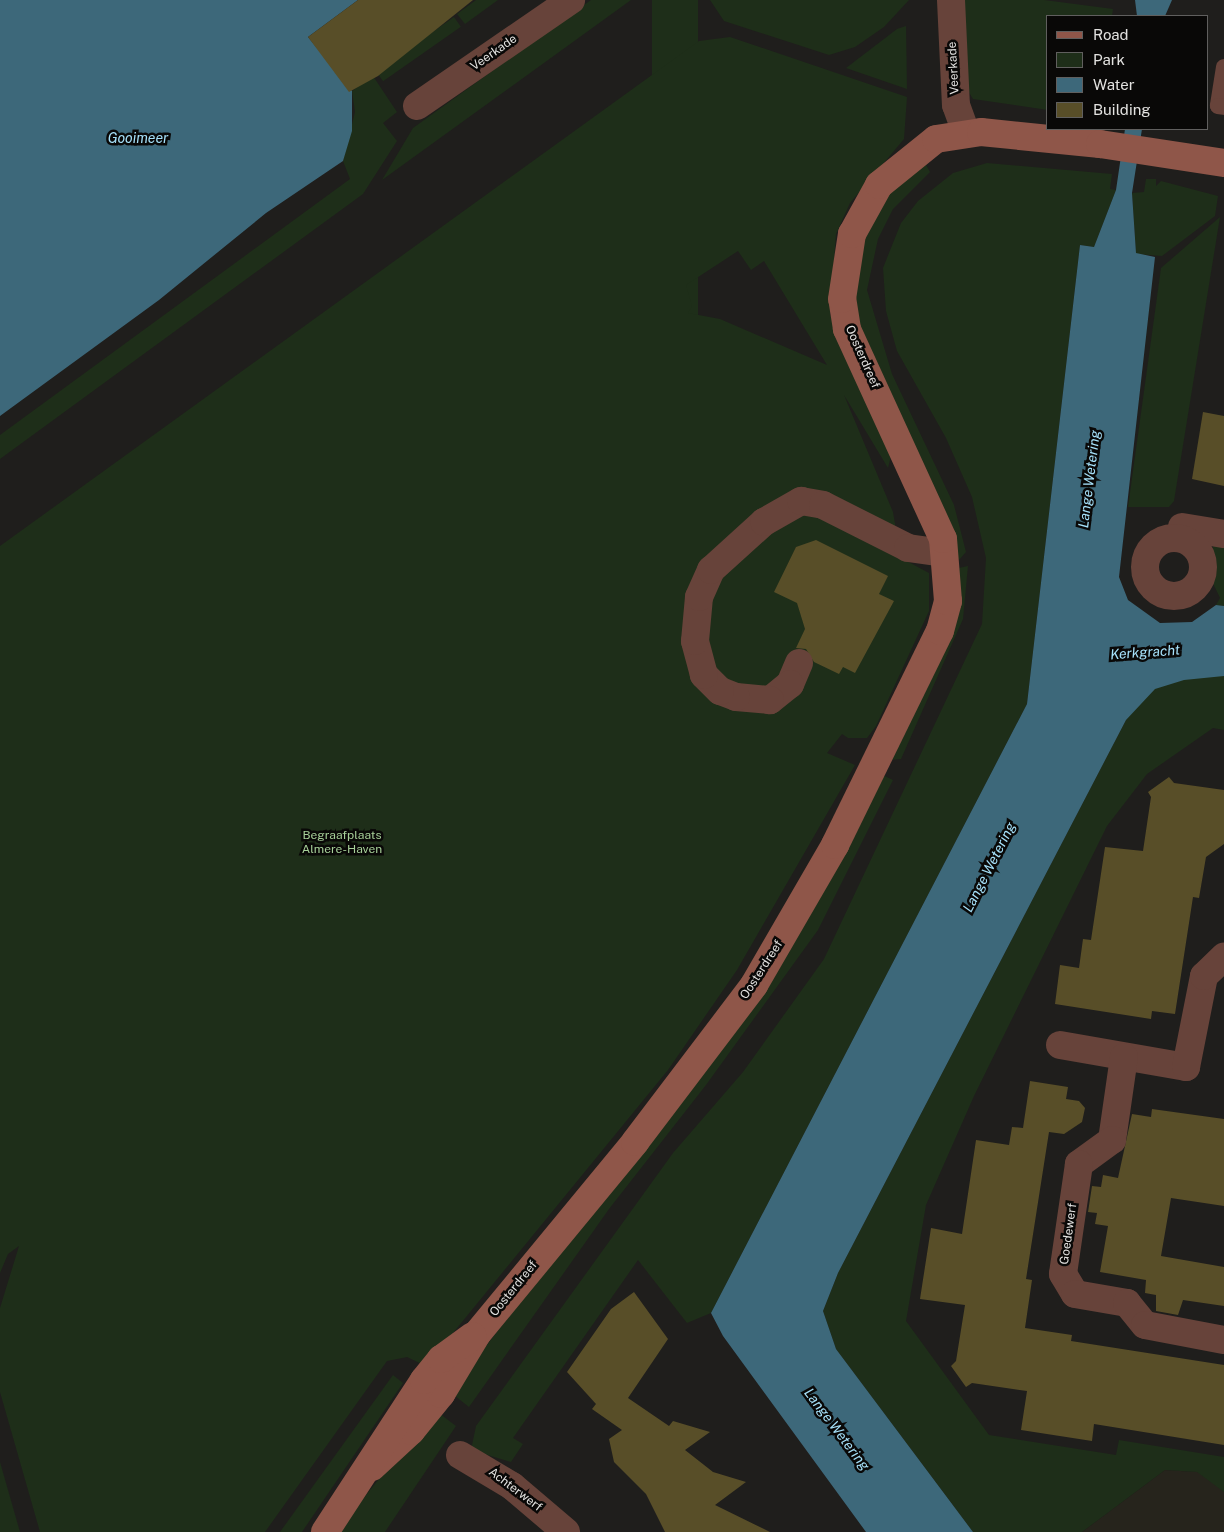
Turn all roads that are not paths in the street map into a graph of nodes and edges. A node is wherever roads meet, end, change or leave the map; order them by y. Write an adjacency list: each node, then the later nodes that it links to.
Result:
1 (571, 0): 4 (street, Veerkade)
2 (950, 0): 6 (street, Veerkade)
3 (1224, 67): 5 (lane)
4 (417, 106)
5 (1224, 107)
6 (966, 133): 7 (main road, Oosterdreef); 10 (main road, Oosterdreef)
7 (1224, 164)
8 (1183, 533): 9 (street)
9 (1224, 534)
10 (944, 553): 11 (street); 17 (main road, Oosterdreef)
11 (799, 663)
12 (1224, 957): 14 (street)
13 (1060, 1045): 14 (street)
14 (1124, 1057): 15 (street, Goedewerf)
15 (1224, 1340)
16 (460, 1455): 18 (street, Achterwerf)
17 (325, 1532)
18 (566, 1532)

